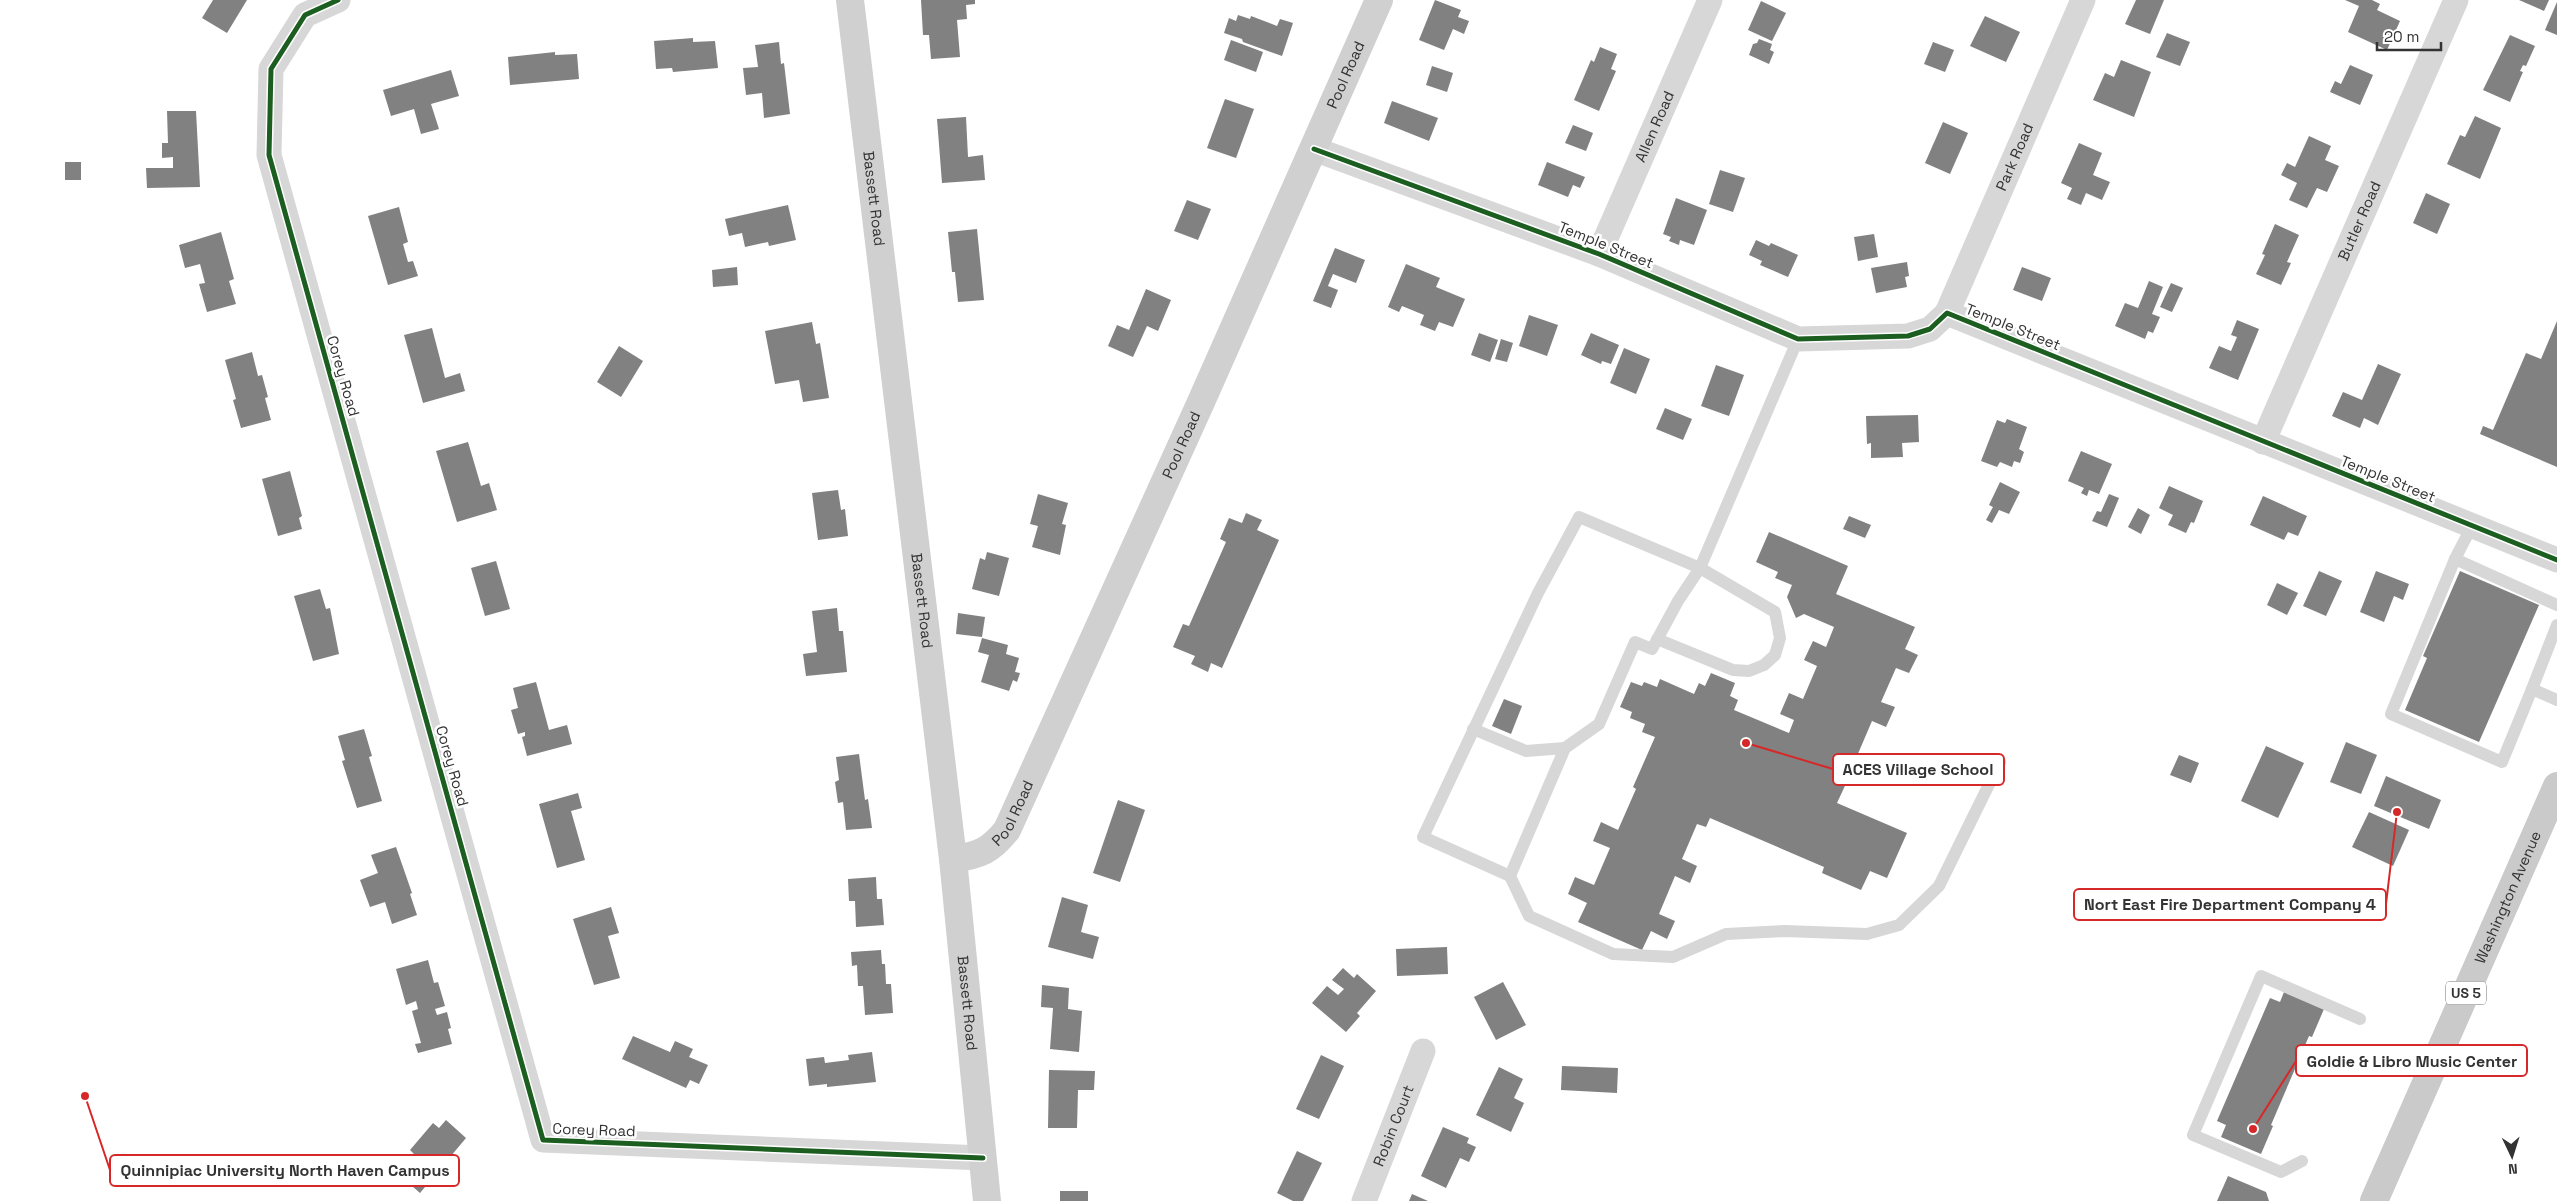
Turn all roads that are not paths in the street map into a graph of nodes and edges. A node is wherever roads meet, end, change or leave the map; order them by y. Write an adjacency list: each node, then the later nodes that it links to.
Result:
1 (338, 0): 29 (street, Corey Road)
2 (850, 0): 25 (street, Bassett Road)
3 (1379, 0): 7 (street, Pool Road)
4 (1710, 0): 8 (street, Allen Road)
5 (2083, 0): 9 (street, Park Road)
6 (2456, 0): 11 (street, Butler Road)
7 (1314, 149): 8 (street, Temple Street); 25 (street, Pool Road)
8 (1599, 254): 10 (street, Temple Street)
9 (1947, 313): 10 (street, Temple Street); 11 (street, Temple Street)
10 (1798, 339): 15 (lane)
11 (2263, 442): 12 (street, Temple Street)
12 (2472, 526): 13 (lane); 14 (street, Temple Street)
13 (2455, 559): 16 (lane); 19 (lane)
14 (2557, 560)
15 (1700, 568): 18 (lane); 18 (lane); 21 (lane)
16 (2557, 604)
17 (2557, 625): 19 (lane)
18 (1657, 640): 22 (lane)
19 (2532, 689): 20 (lane)
20 (2557, 700)
21 (1473, 729): 22 (lane); 26 (lane)
22 (1566, 748): 26 (lane)
23 (2000, 762): 26 (lane)
24 (2557, 786): 33 (main road, Washington Avenue / US 5)
25 (953, 859): 29 (street, Bassett Road)
26 (1510, 876)
27 (2360, 1019): 30 (lane)
28 (1423, 1051): 32 (street, Robin Court)
29 (983, 1158): 31 (street, Bassett Road)
30 (2302, 1161)
31 (987, 1201)
32 (1364, 1201)
33 (2374, 1201)

